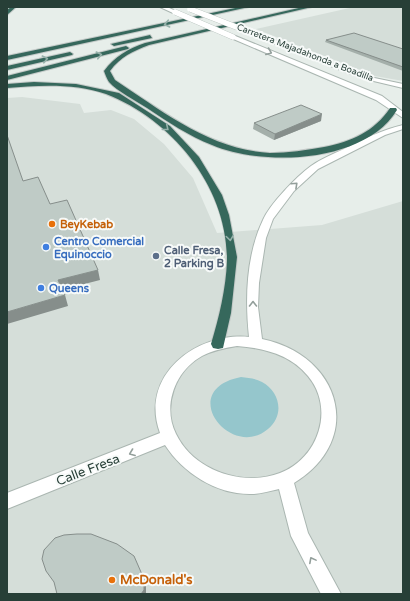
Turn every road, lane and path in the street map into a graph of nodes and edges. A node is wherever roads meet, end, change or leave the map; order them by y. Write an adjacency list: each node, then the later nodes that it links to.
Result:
1 (14, 7): 7 (highway)
2 (246, 7): 11 (highway, one-way to 11)
3 (304, 7): 9 (highway)
4 (310, 7): 8 (highway)
5 (163, 8): 17 (street, Carretera Majadahonda a Boadilla, one-way to 17, bridge)
6 (188, 8): 15 (street, Carretera Majadahonda a Boadilla, bridge)
7 (7, 13)
8 (197, 32): 13 (highway, one-way to 8); 20 (highway)
9 (103, 47)
10 (80, 51): 12 (highway, one-way to 10)
11 (7, 58)
12 (7, 68)
13 (7, 78)
14 (7, 86): 16 (highway)
15 (402, 86): 17 (street, Carretera Majadahonda a Boadilla)
16 (109, 93): 20 (highway); 25 (highway, one-way to 25)
17 (387, 103): 18 (street, Carretera Majadahonda a Boadilla)
18 (393, 110): 19 (street, Carretera Majadahonda a Boadilla); 23 (highway)
19 (403, 116)
20 (168, 118): 23 (highway)
21 (403, 127): 22 (street)
22 (382, 133): 23 (highway); 24 (street, one-way to 22)
23 (363, 137)
24 (256, 342): 25 (street); 27 (street)
25 (218, 344): 26 (street)
26 (168, 437): 27 (street); 28 (street, Calle Fresa, one-way to 28)
27 (285, 480): 29 (street, one-way to 27)
28 (7, 501)
29 (331, 594)

